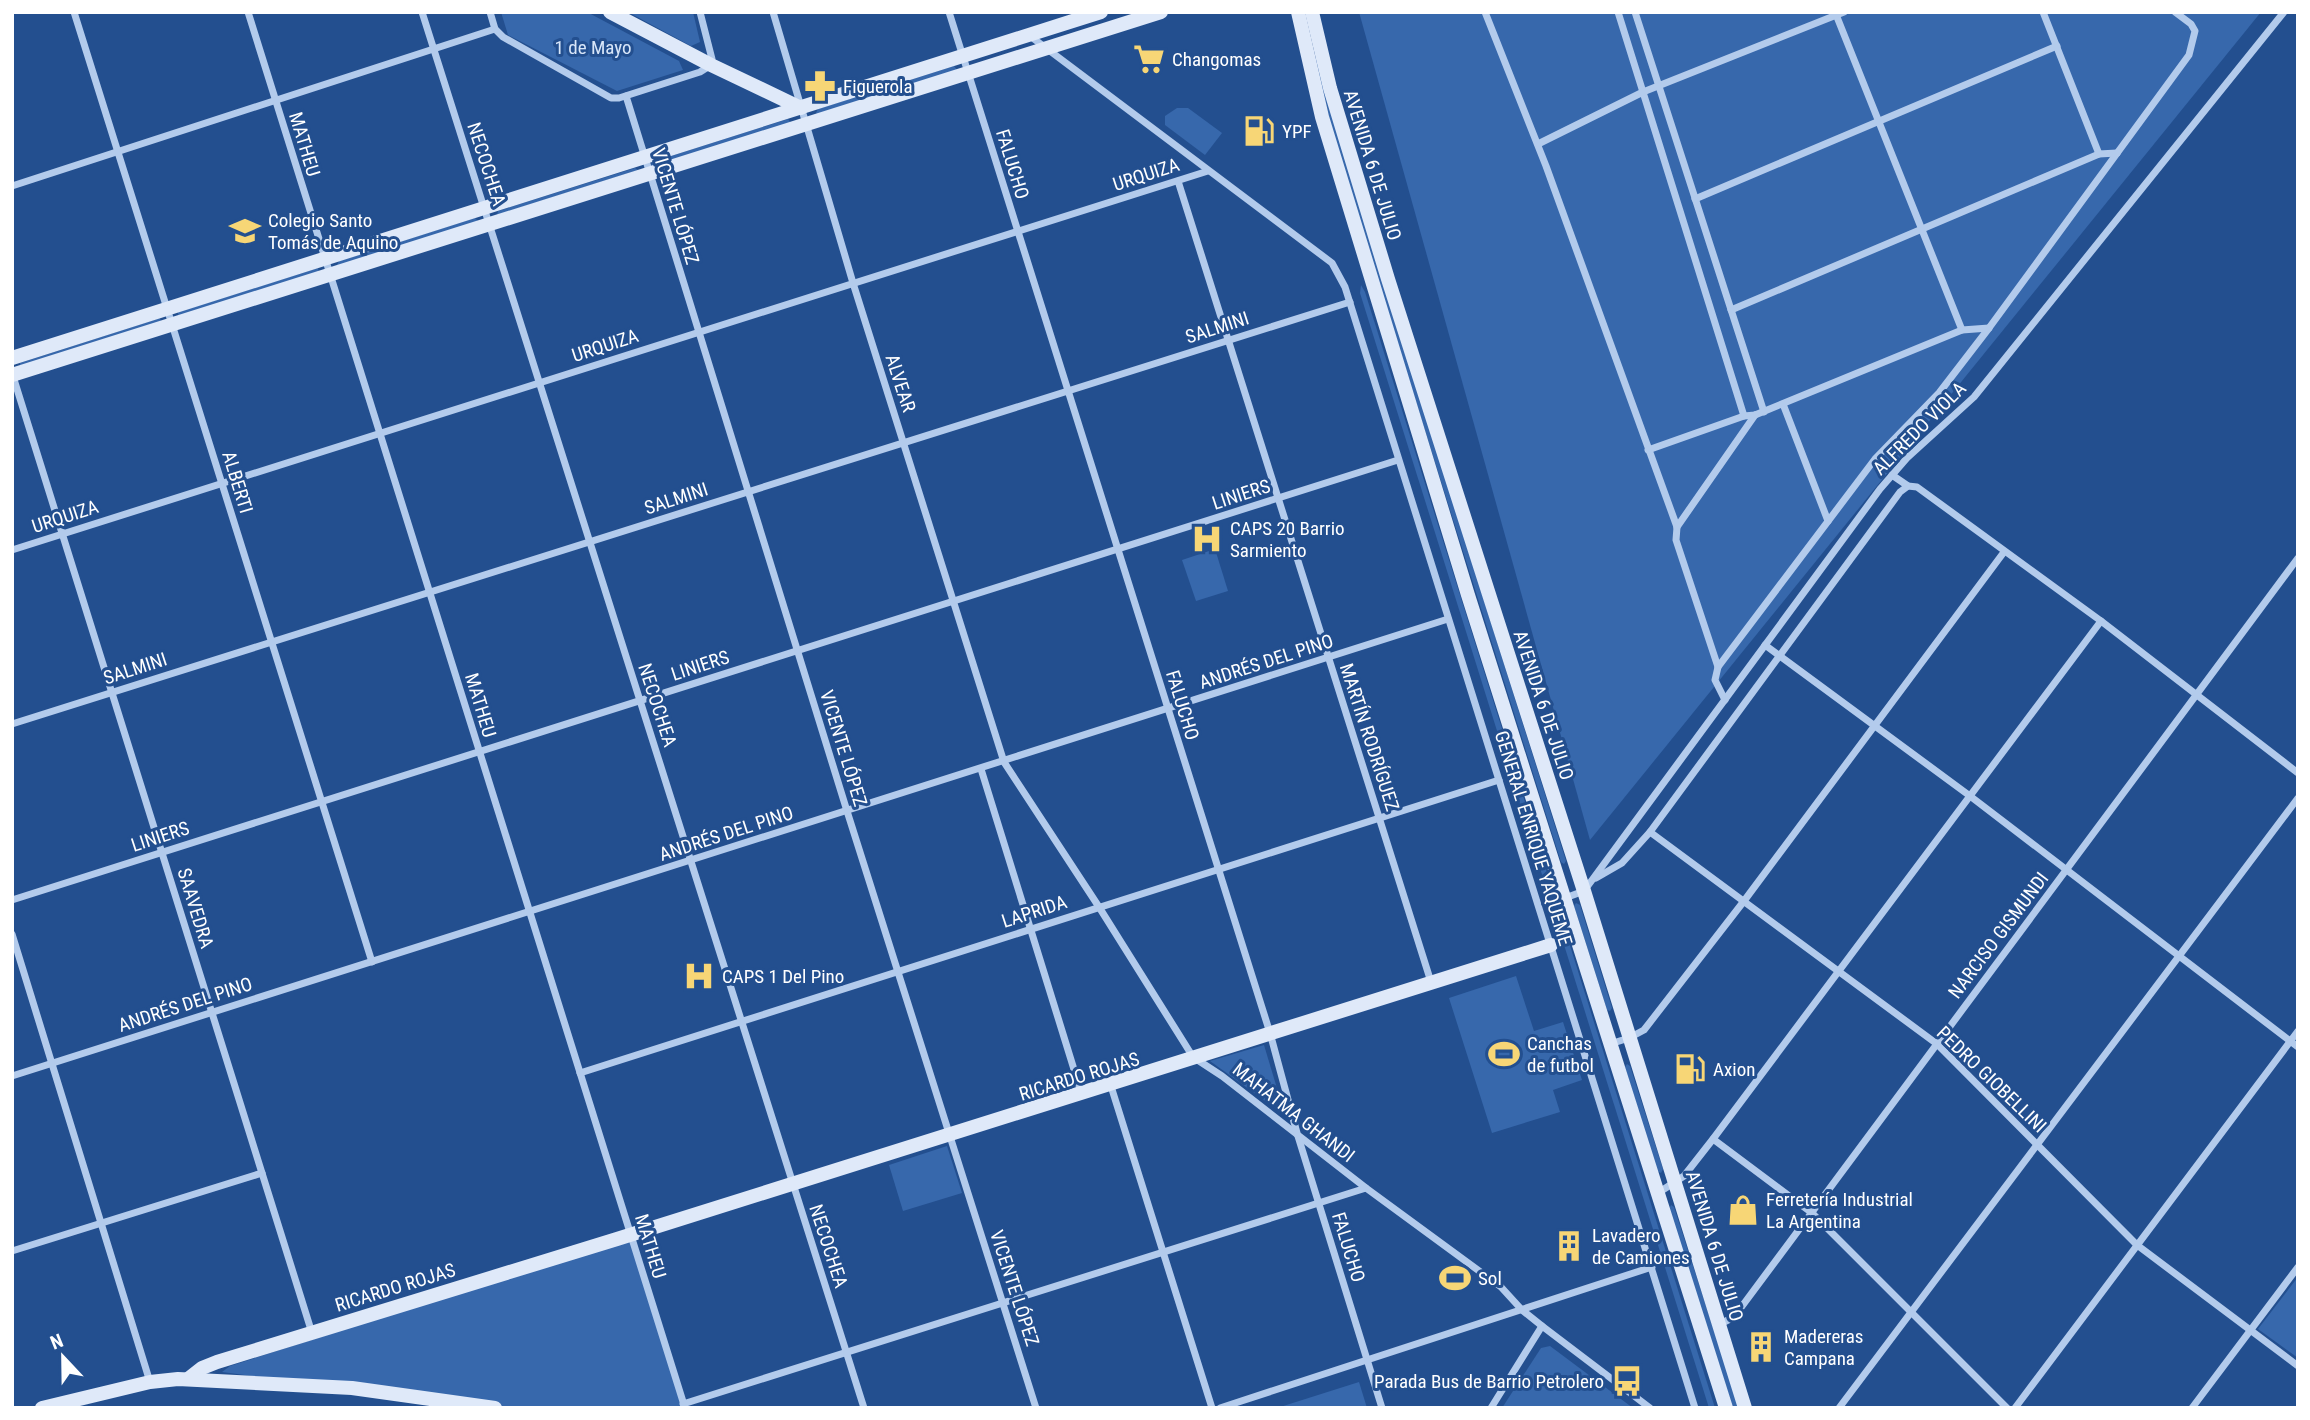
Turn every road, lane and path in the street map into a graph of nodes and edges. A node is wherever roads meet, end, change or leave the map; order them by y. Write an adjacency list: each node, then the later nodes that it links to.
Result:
1 (74, 12): 37 (street, ALBERTI)
2 (248, 12): 32 (street, MATHEU)
3 (422, 12): 25 (street, NECOCHEA)
4 (490, 12): 21 (street)
5 (610, 12): 27 (main road)
6 (700, 12): 27 (street)
7 (773, 12): 33 (street, ALVEAR)
8 (949, 12): 26 (street, FALUCHO)
9 (1101, 12): 22 (main road)
10 (1161, 12): 20 (main road)
11 (1298, 12): 119 (main road, AVENIDA 6 DE JULIO)
12 (1312, 12): 118 (main road, AVENIDA 6 DE JULIO)
13 (1485, 12): 36 (street)
14 (1618, 12): 30 (street)
15 (1635, 12): 29 (street)
16 (2043, 12): 23 (street)
17 (2175, 12): 38 (street)
18 (2284, 12): 73 (street, ALFREDO VIOLA)
19 (1838, 13): 29 (street); 34 (street)
20 (1126, 17): 24 (main road)
21 (495, 29): 25 (street); 31 (street)
22 (1029, 35): 24 (street); 26 (main road)
23 (2057, 46): 34 (street); 39 (street)
24 (1046, 48): 28 (main road); 41 (street)
25 (434, 50): 32 (street); 46 (street, NECOCHEA)
26 (963, 56): 28 (street, FALUCHO); 33 (main road)
27 (710, 65): 31 (street); 33 (main road)
28 (969, 73): 35 (main road); 49 (street, FALUCHO)
29 (1659, 86): 30 (street); 45 (street)
30 (1643, 92): 36 (street); 67 (street)
31 (626, 96): 40 (street, VICENTE LÓPEZ)
32 (276, 102): 37 (street); 50 (street, MATHEU)
33 (801, 108): 35 (street, ALVEAR); 40 (main road)
34 (1879, 121): 45 (street); 48 (street)
35 (805, 124): 42 (main road); 52 (street, ALVEAR)
36 (1538, 144): 71 (street)
37 (118, 152): 44 (street); 54 (street, ALBERTI)
38 (2118, 153): 39 (street); 57 (street)
39 (2099, 154): 48 (street)
40 (645, 157): 42 (street, VICENTE LÓPEZ); 46 (main road)
41 (1208, 171): 43 (street, URQUIZA); 53 (street, GENERAL ENRIQUE YAQUEME)
42 (650, 173): 47 (main road); 59 (street, VICENTE LÓPEZ)
43 (1178, 181): 49 (street, URQUIZA); 60 (street, MARTÍN RODRÍGUEZ)
44 (12, 186)
45 (1695, 199): 55 (street)
46 (485, 208): 47 (street, NECOCHEA); 50 (main road)
47 (490, 224): 51 (main road); 63 (street, NECOCHEA)
48 (1922, 229): 55 (street); 58 (street)
49 (1017, 233): 52 (street, URQUIZA); 64 (street, FALUCHO)
50 (325, 259): 51 (street, MATHEU); 54 (main road)
51 (330, 274): 56 (main road); 69 (street, MATHEU)
52 (853, 283): 59 (street, URQUIZA); 70 (street, ALVEAR)
53 (1350, 302): 60 (street, SALMINI); 72 (street, GENERAL ENRIQUE YAQUEME)
54 (167, 309): 56 (street, ALBERTI); 61 (main road)
55 (1731, 310): 66 (street)
56 (172, 324): 62 (main road); 74 (street, ALBERTI)
57 (1989, 328): 58 (street); 78 (street)
58 (1962, 330): 65 (street)
59 (699, 332): 63 (street, URQUIZA); 76 (street, VICENTE LÓPEZ)
60 (1228, 340): 64 (street, SALMINI); 77 (street, MARTÍN RODRÍGUEZ)
61 (12, 358)
62 (13, 374): 80 (street, SAAVEDRA)
63 (540, 382): 69 (street, URQUIZA); 81 (street, NECOCHEA)
64 (1067, 391): 70 (street, SALMINI); 83 (street, FALUCHO)
65 (1783, 404): 66 (street); 78 (street)
66 (1764, 412): 68 (street)
67 (1744, 415): 68 (street); 71 (street)
68 (1755, 415): 79 (street)
69 (380, 433): 74 (street, URQUIZA); 86 (street, MATHEU)
70 (904, 443): 76 (street, SALMINI); 87 (street, ALVEAR)
71 (1648, 450): 79 (street)
72 (1398, 460): 77 (street, LINIERS); 88 (street, GENERAL ENRIQUE YAQUEME)
73 (1892, 475): 75 (street); 91 (street, ALFREDO VIOLA)
74 (222, 483): 80 (street, URQUIZA); 90 (street, ALBERTI)
75 (1908, 486): 84 (street); 93 (street, ALFREDO VIOLA)
76 (748, 492): 81 (street, SALMINI); 92 (street, VICENTE LÓPEZ)
77 (1278, 499): 83 (street, LINIERS); 94 (street, MARTÍN RODRÍGUEZ)
78 (1828, 521): 95 (street)
79 (1677, 527): 95 (street)
80 (63, 534): 82 (street, URQUIZA); 96 (street, SAAVEDRA)
81 (590, 541): 86 (street, SALMINI); 99 (street, NECOCHEA)
82 (12, 550)
83 (1117, 550): 87 (street, LINIERS); 100 (street, FALUCHO)
84 (2004, 552): 89 (street); 102 (street)
85 (2298, 558): 97 (street, NARCISO GISMUNDI)
86 (429, 592): 90 (street, SALMINI); 103 (street, MATHEU)
87 (953, 600): 92 (street, LINIERS); 104 (street, ALVEAR)
88 (1448, 620): 94 (street, ANDRÉS DEL PINO); 107 (street, GENERAL ENRIQUE YAQUEME)
89 (2101, 621): 97 (street); 108 (street)
90 (272, 642): 96 (street, SALMINI); 110 (street, ALBERTI)
91 (1765, 645): 93 (street); 98 (street, ALFREDO VIOLA)
92 (798, 651): 99 (street, LINIERS); 111 (street, VICENTE LÓPEZ)
93 (1779, 656): 102 (street); 113 (street, ALFREDO VIOLA)
94 (1329, 658): 100 (street, ANDRÉS DEL PINO); 112 (street, MARTÍN RODRÍGUEZ)
95 (1718, 667): 98 (street)
96 (112, 692): 101 (street, SALMINI); 114 (street, SAAVEDRA)
97 (2196, 696): 106 (street); 117 (street, NARCISO GISMUNDI)
98 (1725, 700): 118 (street, ALFREDO VIOLA)
99 (640, 701): 103 (street, LINIERS); 115 (street, NECOCHEA)
100 (1168, 709): 104 (street, ANDRÉS DEL PINO); 116 (street, FALUCHO)
101 (12, 724)
102 (1874, 726): 108 (street); 121 (street)
103 (479, 752): 110 (street, LINIERS); 123 (street, MATHEU)
104 (1004, 762): 105 (street, ANDRÉS DEL PINO); 122 (street, MAHATMA GHANDI)
105 (981, 769): 111 (street, ANDRÉS DEL PINO); 124 (street)
106 (2298, 773)
107 (1499, 780): 112 (street, LAPRIDA); 126 (street, GENERAL ENRIQUE YAQUEME)
108 (1969, 796): 117 (street); 129 (street)
109 (2298, 798): 127 (street)
110 (322, 802): 114 (street, LINIERS); 128 (street, ALBERTI)
111 (847, 811): 115 (street, ANDRÉS DEL PINO); 130 (street, VICENTE LÓPEZ)
112 (1379, 818): 116 (street, LAPRIDA); 131 (street, MARTÍN RODRÍGUEZ)
113 (1650, 832): 118 (street, ALFREDO VIOLA); 121 (street, PEDRO GIOBELLINI)
114 (162, 852): 120 (street, LINIERS); 132 (street, SAAVEDRA)
115 (691, 861): 123 (street, ANDRÉS DEL PINO); 133 (street, NECOCHEA)
116 (1218, 869): 122 (street, LAPRIDA); 135 (street, FALUCHO)
117 (2066, 870): 127 (street); 139 (street, NARCISO GISMUNDI)
118 (1588, 885): 119 (street, ALFREDO VIOLA); 136 (main road, AVENIDA 6 DE JULIO)
119 (1564, 899): 138 (main road, AVENIDA 6 DE JULIO)
120 (12, 900)
121 (1744, 901): 129 (street, PEDRO GIOBELLINI); 136 (street)
122 (1099, 907): 124 (street, LAPRIDA); 141 (street, MAHATMA GHANDI)
123 (529, 912): 128 (street, ANDRÉS DEL PINO); 143 (street, MATHEU)
124 (1031, 929): 130 (street, LAPRIDA); 146 (street)
125 (12, 934): 142 (street)
126 (1551, 946): 131 (main road, RICARDO ROJAS); 135 (main road, RICARDO ROJAS); 163 (street, GENERAL ENRIQUE YAQUEME)
127 (2179, 956): 137 (street); 150 (street)
128 (372, 962): 132 (street, ANDRÉS DEL PINO)
129 (1838, 970): 139 (street, PEDRO GIOBELLINI); 149 (street)
130 (898, 971): 133 (street, LAPRIDA); 148 (street, VICENTE LÓPEZ)
131 (1431, 982): 135 (main road, RICARDO ROJAS)
132 (212, 1012): 142 (street, ANDRÉS DEL PINO); 151 (street, SAAVEDRA)
133 (742, 1021): 143 (street, LAPRIDA); 153 (street, NECOCHEA)
134 (2298, 1031): 137 (street)
135 (1270, 1034): 141 (main road, RICARDO ROJAS); 147 (street, FALUCHO)
136 (1629, 1038): 138 (street); 152 (main road, AVENIDA 6 DE JULIO)
137 (2290, 1041): 140 (street); 160 (street)
138 (1610, 1044): 155 (main road, AVENIDA 6 DE JULIO)
139 (1937, 1044): 150 (street, PEDRO GIOBELLINI); 157 (street, NARCISO GISMUNDI)
140 (2298, 1046)
141 (1195, 1058): 145 (main road, RICARDO ROJAS); 147 (street, MAHATMA GHANDI)
142 (53, 1063): 144 (street, ANDRÉS DEL PINO); 158 (street)
143 (580, 1073): 159 (street, MATHEU)
144 (12, 1076)
145 (1111, 1085): 146 (main road, RICARDO ROJAS); 148 (main road, RICARDO ROJAS); 162 (street)
146 (1082, 1092): 148 (main road, RICARDO ROJAS)
147 (1297, 1133): 154 (street, MAHATMA GHANDI); 156 (street, FALUCHO)
148 (950, 1135): 153 (main road, RICARDO ROJAS); 165 (street, VICENTE LÓPEZ)
149 (1713, 1139): 152 (street); 157 (street)
150 (2037, 1145): 160 (street, PEDRO GIOBELLINI); 167 (street)
151 (262, 1173): 158 (street); 171 (street, SAAVEDRA)
152 (1675, 1182): 155 (street); 168 (main road, AVENIDA 6 DE JULIO)
153 (793, 1184): 159 (main road, RICARDO ROJAS); 172 (street, NECOCHEA)
154 (1366, 1188): 156 (street); 166 (street, MAHATMA GHANDI)
155 (1657, 1194): 188 (main road, AVENIDA 6 DE JULIO)
156 (1318, 1203): 162 (street); 173 (street, FALUCHO)
157 (1812, 1213): 167 (street); 168 (street, NARCISO GISMUNDI)
158 (103, 1223): 161 (street); 176 (street)
159 (626, 1237): 171 (main road, RICARDO ROJAS); 177 (street, MATHEU)
160 (2137, 1245): 170 (street, PEDRO GIOBELLINI); 192 (street)
161 (12, 1251)
162 (1163, 1252): 165 (street); 182 (street)
163 (1652, 1267): 166 (street); 187 (street, GENERAL ENRIQUE YAQUEME)
164 (2298, 1267): 170 (street)
165 (1003, 1303): 172 (street); 181 (street, VICENTE LÓPEZ)
166 (1522, 1310): 169 (street, MAHATMA GHANDI); 173 (street)
167 (1911, 1312): 190 (street); 191 (street)
168 (1720, 1324): 189 (main road, AVENIDA 6 DE JULIO)
169 (1542, 1326): 185 (street); 186 (street, MAHATMA GHANDI)
170 (2250, 1331): 174 (street, PEDRO GIOBELLINI); 193 (street)
171 (312, 1333): 175 (main road, RICARDO ROJAS)
172 (846, 1352): 177 (street); 180 (street, NECOCHEA)
173 (1367, 1360): 183 (street); 184 (street, FALUCHO)
174 (2298, 1366)
175 (188, 1380): 176 (main road); 179 (main road)
176 (150, 1382): 178 (main road)
177 (684, 1406)
178 (42, 1408)
179 (495, 1408)
180 (863, 1408)
181 (1036, 1408)
182 (1212, 1408)
183 (1220, 1408)
184 (1382, 1408)
185 (1491, 1408)
186 (1650, 1408)
187 (1696, 1408)
188 (1726, 1408)
189 (1745, 1408)
190 (1839, 1408)
191 (2007, 1408)
192 (2015, 1408)
193 (2192, 1408)

